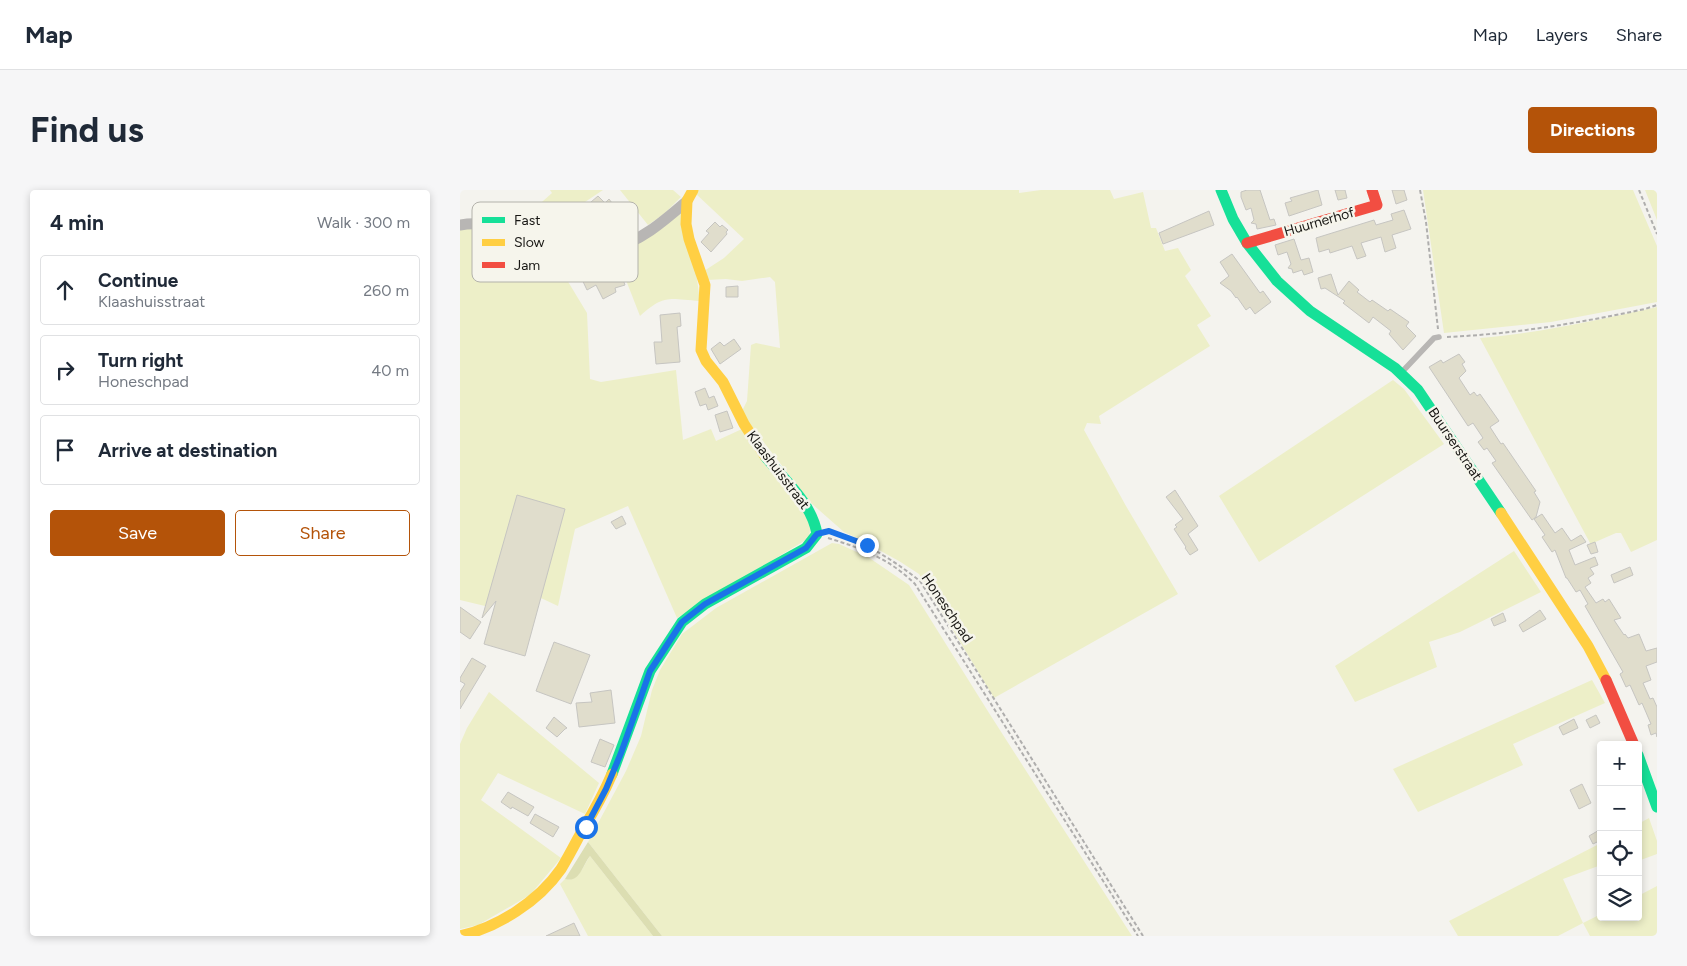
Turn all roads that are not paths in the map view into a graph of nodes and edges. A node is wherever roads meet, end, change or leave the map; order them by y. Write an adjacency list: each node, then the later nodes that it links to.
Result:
1 (693, 190): 4 (street, Klaashuisstraat)
2 (1221, 190): 6 (street, Buurserstraat)
3 (1372, 190): 6 (street, Huurnerhof)
4 (687, 201): 5 (street); 12 (street, Klaashuisstraat)
5 (638, 237)
6 (1247, 243): 8 (street, Buurserstraat)
7 (1438, 337): 8 (lane)
8 (1401, 373): 9 (street, Buurserstraat)
9 (1632, 741)
10 (1642, 766): 11 (street)
11 (1657, 807)
12 (460, 936)

